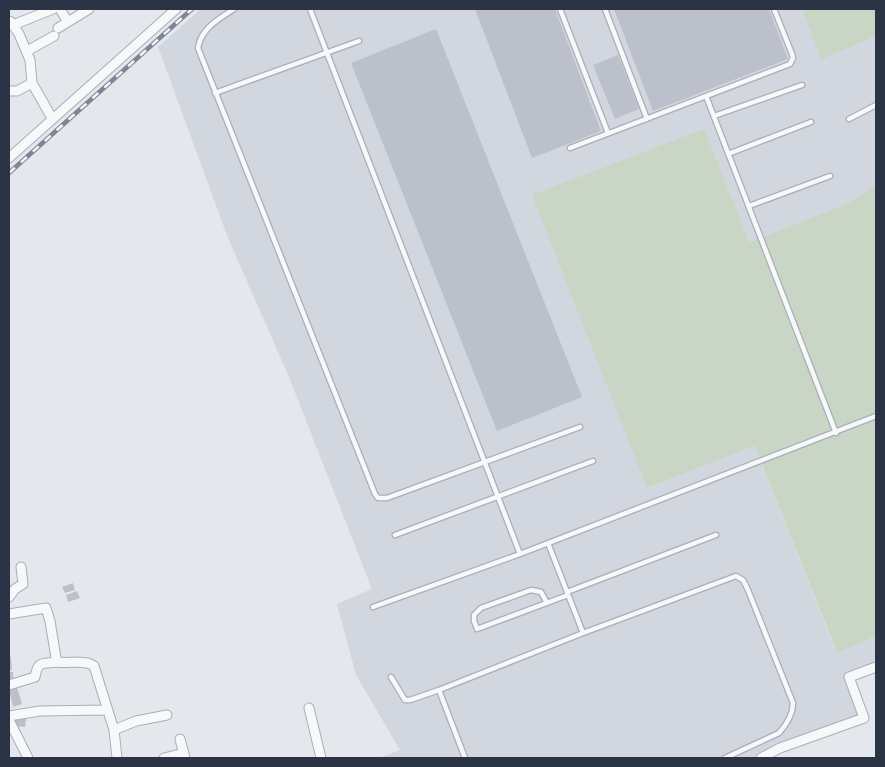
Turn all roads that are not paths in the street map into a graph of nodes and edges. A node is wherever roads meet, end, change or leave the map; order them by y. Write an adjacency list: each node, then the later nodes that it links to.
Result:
1 (53, 9): 11 (street)
2 (60, 9): 10 (street)
3 (89, 9): 10 (street)
4 (176, 9): 22 (street)
5 (234, 9): 18 (lane)
6 (310, 9): 14 (lane)
7 (560, 9): 26 (lane)
8 (605, 9): 23 (lane)
9 (774, 9): 19 (lane)
10 (68, 22): 13 (street)
11 (11, 23): 13 (street)
12 (359, 41): 14 (lane)
13 (26, 51): 15 (street)
14 (326, 53): 18 (lane); 36 (lane)
15 (32, 83): 17 (street); 22 (street)
16 (802, 85): 21 (lane)
17 (9, 90)
18 (215, 93): 36 (lane)
19 (706, 96): 21 (lane); 23 (lane)
20 (876, 105): 24 (lane)
21 (714, 116): 28 (lane)
22 (52, 118): 29 (street)
23 (647, 118): 26 (lane)
24 (849, 119)
25 (811, 122): 28 (lane)
26 (608, 133): 27 (lane)
27 (570, 148)
28 (728, 154): 31 (lane)
29 (9, 158)
30 (830, 176): 31 (lane)
31 (749, 206): 34 (lane)
32 (876, 416): 34 (lane)
33 (580, 427): 36 (lane)
34 (836, 433): 40 (lane)
35 (593, 461): 37 (lane)
36 (484, 462): 37 (lane)
37 (498, 498): 38 (lane); 41 (lane)
38 (395, 535)
39 (716, 535): 43 (lane)
40 (548, 543): 41 (lane); 43 (lane)
41 (520, 554): 46 (lane)
42 (21, 567): 44 (street)
43 (567, 594): 45 (lane); 48 (lane)
44 (9, 597)
45 (547, 603): 45 (lane)
46 (373, 607)
47 (9, 614): 49 (street)
48 (583, 633): 53 (lane); 67 (lane)
49 (58, 662): 52 (street); 55 (street)
50 (876, 667): 68 (street)
51 (390, 677): 53 (lane)
52 (9, 685)
53 (440, 690): 66 (lane)
54 (309, 708): 65 (street)
55 (108, 710): 57 (street); 59 (street)
56 (167, 715): 59 (street)
57 (9, 716)
58 (9, 720): 62 (street)
59 (114, 730): 63 (street)
60 (180, 738): 61 (street)
61 (184, 756): 64 (street)
62 (28, 758)
63 (117, 758)
64 (164, 758)
65 (321, 758)
66 (466, 758)
67 (725, 758)
68 (761, 758)

